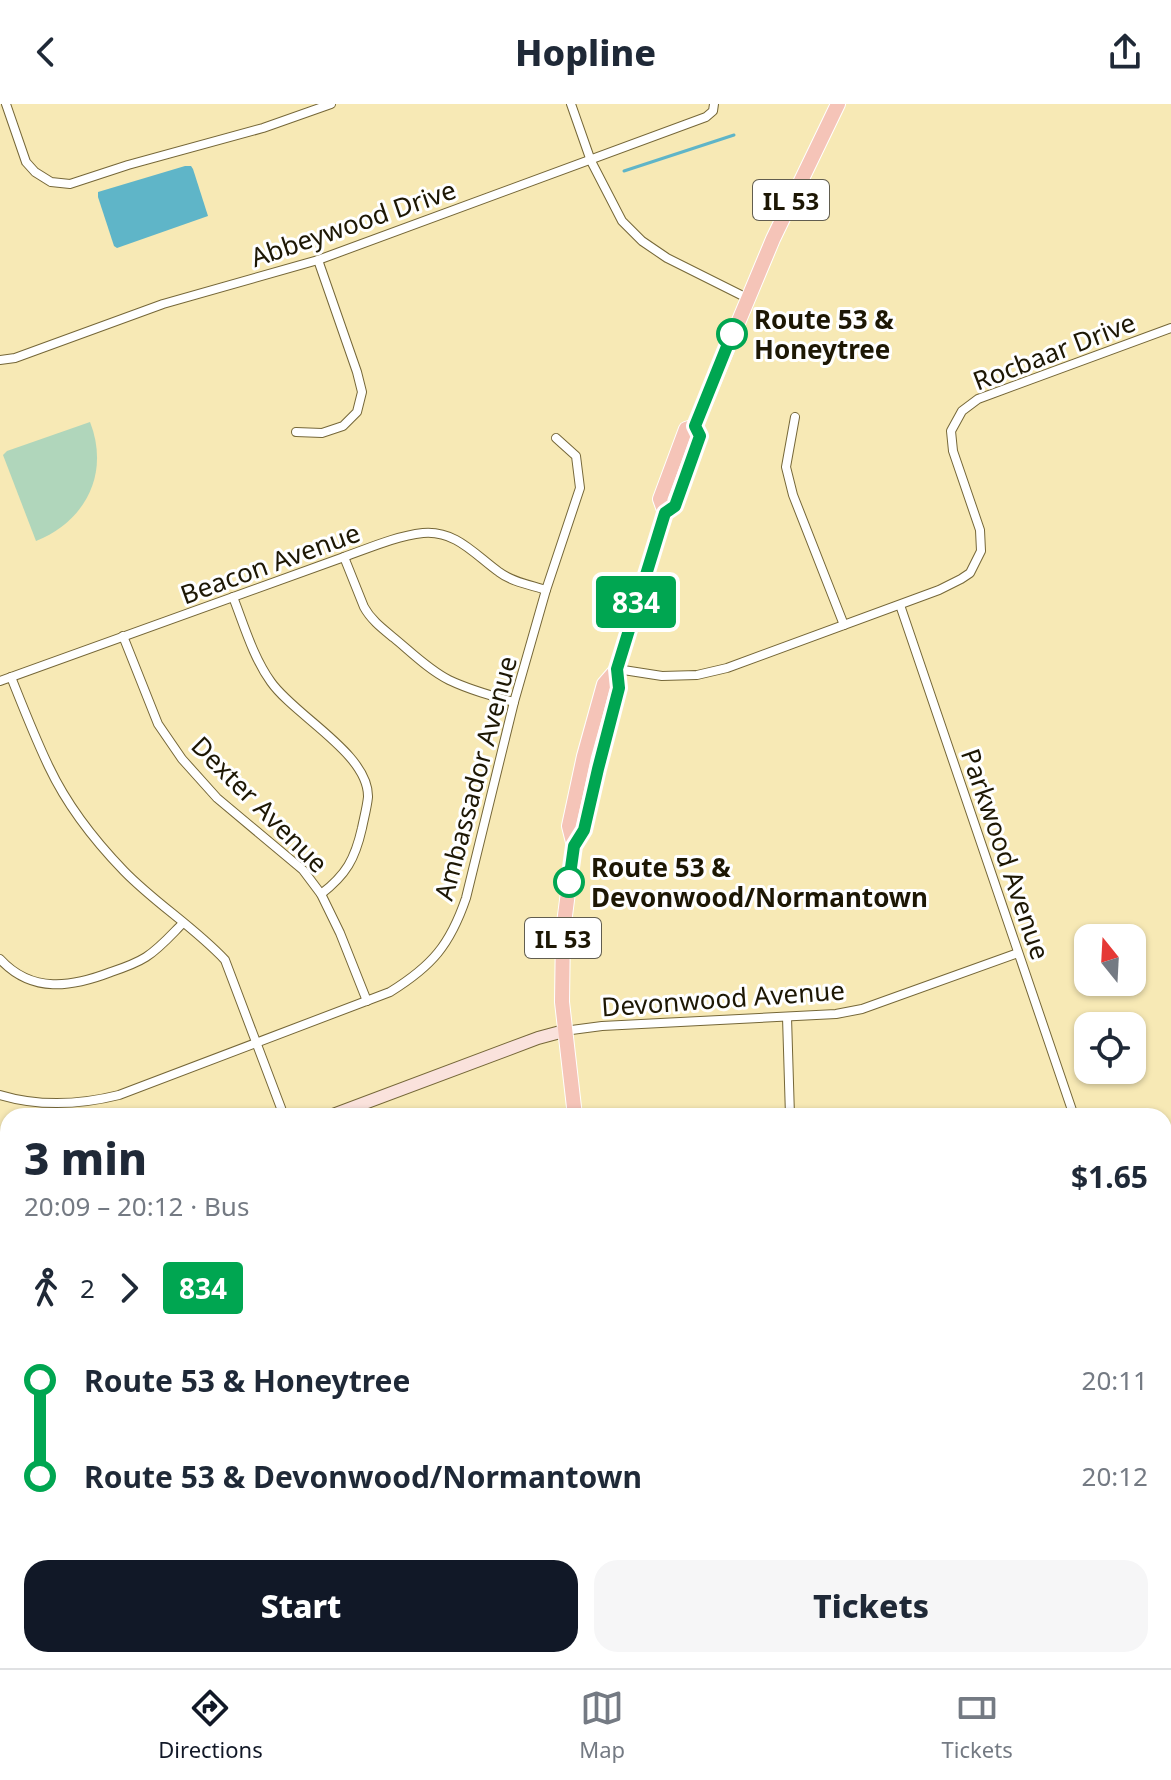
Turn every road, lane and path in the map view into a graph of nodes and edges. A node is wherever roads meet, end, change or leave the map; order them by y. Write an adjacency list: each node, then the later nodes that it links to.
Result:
1 (6, 104): 2 (street)
2 (331, 104)
3 (571, 104): 6 (street)
4 (838, 104): 8 (main road, IL 53)
5 (713, 107): 6 (street, Abbeywood Drive)
6 (591, 161): 7 (street, Abbeywood Drive); 8 (street)
7 (318, 260): 10 (street, Abbeywood Drive); 12 (street)
8 (747, 298): 20 (main road, IL 53)
9 (1171, 328): 17 (street, Rocbaar Drive)
10 (0, 360)
11 (795, 417): 18 (street)
12 (296, 432)
13 (556, 438): 15 (street, Ambassador Avenue)
14 (344, 557): 15 (street, Beacon Avenue); 16 (street, Beacon Avenue); 23 (street)
15 (546, 590): 23 (street, Ambassador Avenue)
16 (233, 597): 19 (street, Beacon Avenue); 24 (street)
17 (900, 605): 18 (street, Rocbaar Drive); 26 (street, Parkwood Avenue)
18 (844, 625): 20 (street, Rocbaar Drive)
19 (123, 636): 21 (street, Beacon Avenue); 24 (street, Dexter Avenue)
20 (617, 669): 30 (main road, IL 53)
21 (11, 677): 22 (street, Beacon Avenue); 25 (street)
22 (0, 681)
23 (514, 702): 28 (street, Ambassador Avenue)
24 (321, 894): 28 (street, Dexter Avenue)
25 (183, 923): 27 (street); 31 (street)
26 (1018, 953): 29 (street, Devonwood Avenue); 37 (street, Parkwood Avenue)
27 (0, 959)
28 (367, 1001): 31 (street, Ambassador Avenue)
29 (787, 1017): 30 (street, Devonwood Avenue); 36 (street)
30 (564, 1031): 34 (main road); 35 (main road, IL 53)
31 (257, 1043): 32 (street, Ambassador Avenue); 33 (street)
32 (0, 1095)
33 (281, 1108)
34 (351, 1108)
35 (574, 1108)
36 (790, 1108)
37 (1071, 1108)

